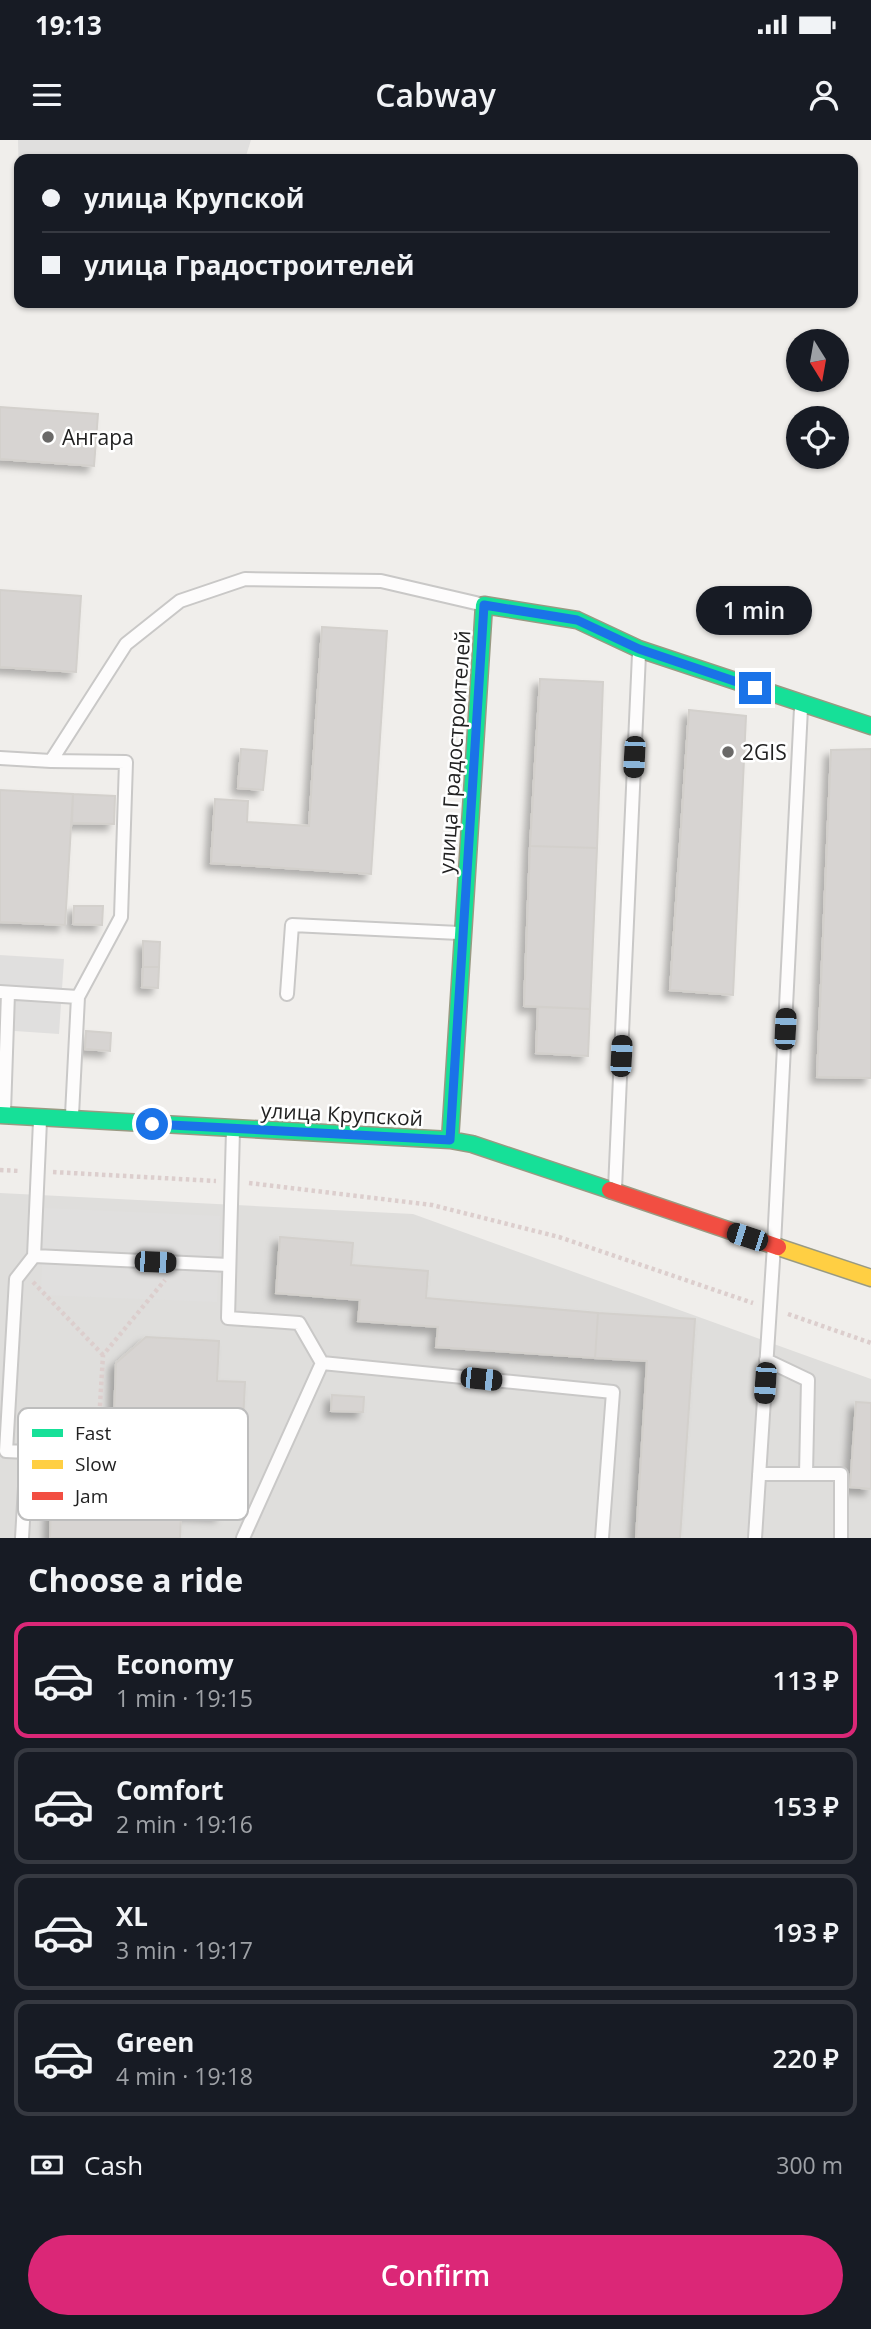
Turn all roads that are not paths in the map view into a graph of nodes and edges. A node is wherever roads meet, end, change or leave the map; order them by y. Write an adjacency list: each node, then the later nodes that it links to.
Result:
1 (484, 605): 2 (street, улица Градостроителей); 6 (lane); 7 (street, улица Градостроителей)
2 (639, 649): 3 (street, улица Градостроителей); 16 (lane)
3 (801, 704): 4 (street, улица Градостроителей); 17 (lane)
4 (871, 726)
5 (0, 758): 6 (lane)
6 (51, 761): 10 (lane)
7 (463, 933): 9 (lane); 15 (street, улица Градостроителей)
8 (4, 992): 10 (lane); 11 (lane)
9 (287, 994)
10 (78, 997): 13 (lane)
11 (2, 1115): 12 (street, улица Крупской)
12 (40, 1117): 13 (street, улица Крупской); 18 (lane)
13 (72, 1119): 14 (street, улица Крупской)
14 (233, 1129): 15 (street, улица Крупской); 19 (lane)
15 (450, 1140): 16 (street, улица Крупской)
16 (615, 1192): 17 (street, улица Крупской)
17 (774, 1245): 20 (street, улица Крупской); 21 (lane)
18 (34, 1256): 19 (lane); 23 (lane)
19 (229, 1265): 22 (lane)
20 (871, 1278)
21 (766, 1360): 24 (lane); 25 (lane)
22 (322, 1363): 28 (lane); 29 (lane)
23 (18, 1452)
24 (759, 1474): 25 (lane); 30 (lane)
25 (806, 1474): 31 (lane)
26 (23, 1520): 27 (lane)
27 (22, 1538)
28 (243, 1538)
29 (602, 1538)
30 (755, 1538)
31 (841, 1538)

